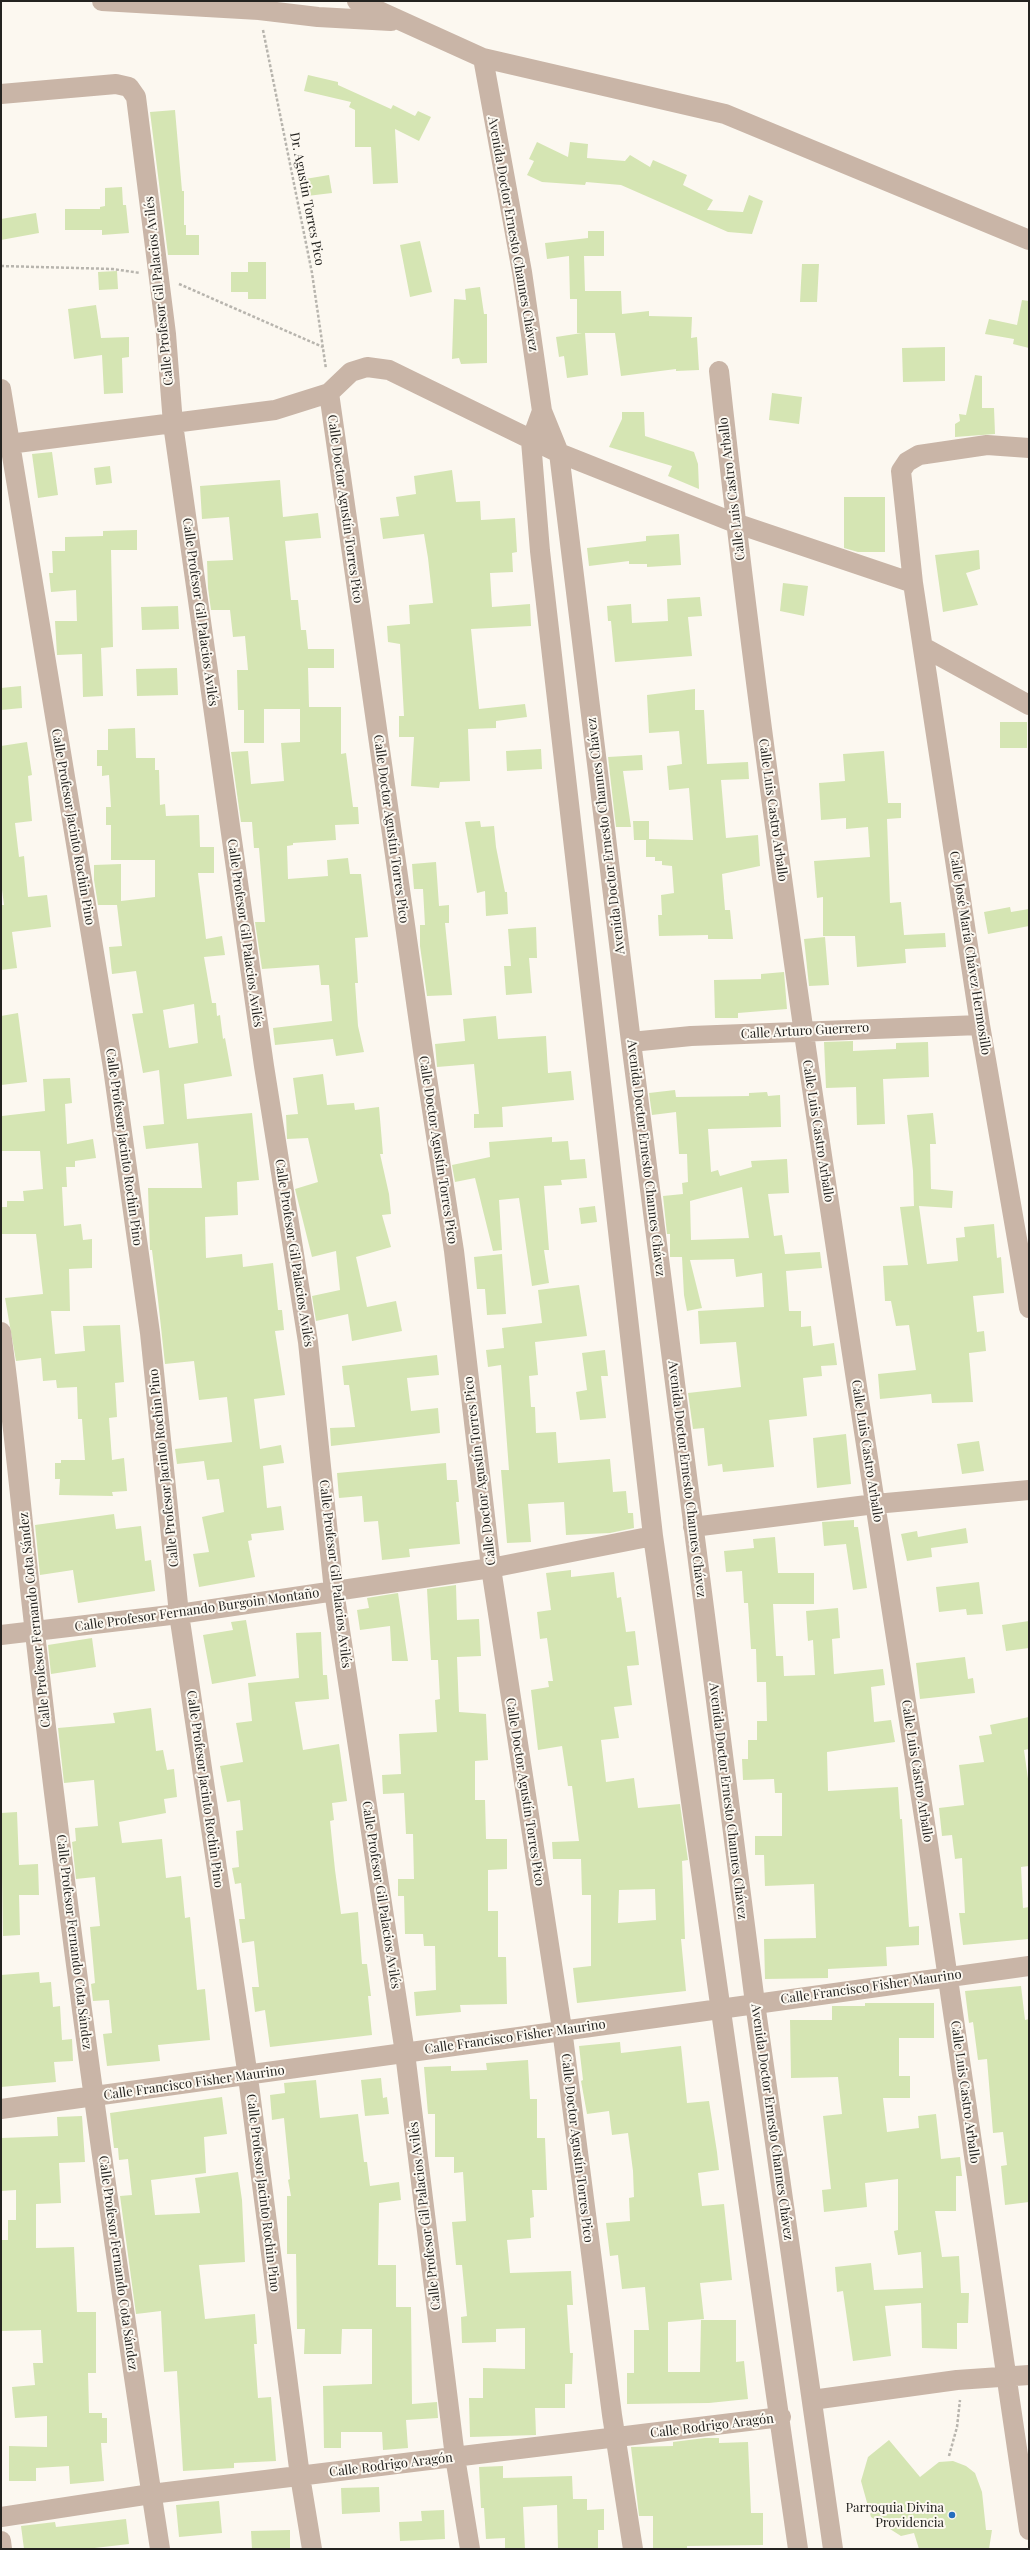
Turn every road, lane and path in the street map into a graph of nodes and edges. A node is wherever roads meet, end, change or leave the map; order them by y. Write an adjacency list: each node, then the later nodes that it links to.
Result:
1 (102, 1): 3 (street)
2 (357, 1): 4 (street)
3 (259, 10): 4 (street); 10 (path, Dr. Agustin Torres Pico)
4 (404, 22): 5 (street)
5 (483, 58): 7 (street); 11 (street, Avenida Doctor Ernesto Channes Chávez)
6 (1, 94): 12 (street, Calle Profesor Gil Palacios Avilés)
7 (1029, 240)
8 (719, 371): 17 (street, Calle Luis Castro Arballo)
9 (1, 389): 14 (street, Calle Profesor Jacinto Rochin Pino)
10 (329, 393): 12 (street); 13 (street); 30 (street, Calle Doctor Agustín Torres Pico)
11 (542, 411): 13 (street, Avenida Doctor Ernesto Channes Chávez); 16 (street, Avenida Doctor Ernesto Channes Chávez)
12 (173, 424): 14 (street); 31 (street, Calle Profesor Gil Palacios Avilés)
13 (531, 441): 16 (street); 29 (street, Avenida Doctor Ernesto Channes Chávez)
14 (5, 444): 32 (street, Calle Profesor Jacinto Rochin Pino)
15 (1029, 448): 18 (street, Calle José María Chávez Hermosillo)
16 (560, 453): 17 (street); 23 (street, Avenida Doctor Ernesto Channes Chávez)
17 (735, 523): 18 (street); 22 (street, Calle Luis Castro Arballo)
18 (915, 590): 19 (street, Calle José María Chávez Hermosillo)
19 (924, 648): 20 (street); 21 (street, Calle José María Chávez Hermosillo)
20 (1029, 705)
21 (980, 1025): 22 (street, Calle Arturo Guerrero); 24 (street, Calle José María Chávez Hermosillo)
22 (803, 1031): 23 (street, Calle Arturo Guerrero); 27 (street, Calle Luis Castro Arballo)
23 (631, 1042): 28 (street, Avenida Doctor Ernesto Channes Chávez)
24 (1029, 1308)
25 (1, 1332): 33 (street, Calle Profesor Fernando Cota Sández)
26 (1029, 1490): 27 (street)
27 (875, 1504): 28 (street); 36 (street, Calle Luis Castro Arballo)
28 (693, 1527): 37 (street, Avenida Doctor Ernesto Channes Chávez)
29 (653, 1536): 30 (street, Calle Profesor Fernando Burgoin Montaño); 38 (street, Avenida Doctor Ernesto Channes Chávez)
30 (491, 1568): 31 (street, Calle Profesor Fernando Burgoin Montaño); 39 (street, Calle Doctor Agustín Torres Pico)
31 (334, 1591): 32 (street, Calle Profesor Fernando Burgoin Montaño); 40 (street, Calle Profesor Gil Palacios Avilés)
32 (179, 1614): 33 (street, Calle Profesor Fernando Burgoin Montaño); 41 (street, Calle Profesor Jacinto Rochin Pino)
33 (34, 1630): 34 (street, Calle Profesor Fernando Burgoin Montaño); 42 (street, Calle Profesor Fernando Cota Sández)
34 (1, 1635)
35 (1029, 1966): 36 (street, Calle Francisco Fisher Maurino)
36 (949, 1977): 37 (street, Calle Francisco Fisher Maurino); 45 (street, Calle Luis Castro Arballo)
37 (754, 2003): 38 (street, Calle Francisco Fisher Maurino); 47 (street, Avenida Doctor Ernesto Channes Chávez)
38 (720, 2008): 39 (street, Calle Francisco Fisher Maurino); 48 (street, Avenida Doctor Ernesto Channes Chávez)
39 (562, 2029): 40 (street, Calle Francisco Fisher Maurino); 49 (street, Calle Doctor Agustín Torres Pico)
40 (405, 2053): 41 (street, Calle Francisco Fisher Maurino); 51 (street, Calle Profesor Gil Palacios Avilés)
41 (248, 2077): 42 (street, Calle Francisco Fisher Maurino); 52 (street, Calle Profesor Jacinto Rochin Pino)
42 (93, 2097): 43 (street, Calle Francisco Fisher Maurino); 53 (street, Calle Profesor Fernando Cota Sández)
43 (1, 2110)
44 (1029, 2375): 45 (street)
45 (1005, 2376): 46 (street); 55 (street, Calle Luis Castro Arballo)
46 (957, 2380): 47 (street); 50 (path)
47 (812, 2400): 63 (street, Avenida Doctor Ernesto Channes Chávez)
48 (781, 2417): 49 (street, Calle Rodrigo Aragón); 62 (street, Avenida Doctor Ernesto Channes Chávez)
49 (616, 2437): 51 (street, Calle Rodrigo Aragón); 61 (street, Calle Doctor Agustín Torres Pico)
50 (949, 2456)
51 (454, 2457): 52 (street, Calle Rodrigo Aragón); 60 (street, Calle Profesor Gil Palacios Avilés)
52 (300, 2476): 53 (street, Calle Rodrigo Aragón); 59 (street, Calle Profesor Jacinto Rochin Pino)
53 (152, 2494): 54 (street, Calle Rodrigo Aragón); 58 (street, Calle Profesor Fernando Cota Sández)
54 (1, 2517)
55 (1029, 2530)
56 (1, 2541): 57 (street)
57 (2, 2549)
58 (160, 2549)
59 (312, 2549)
60 (470, 2549)
61 (632, 2549)
62 (798, 2549)
63 (833, 2549)

